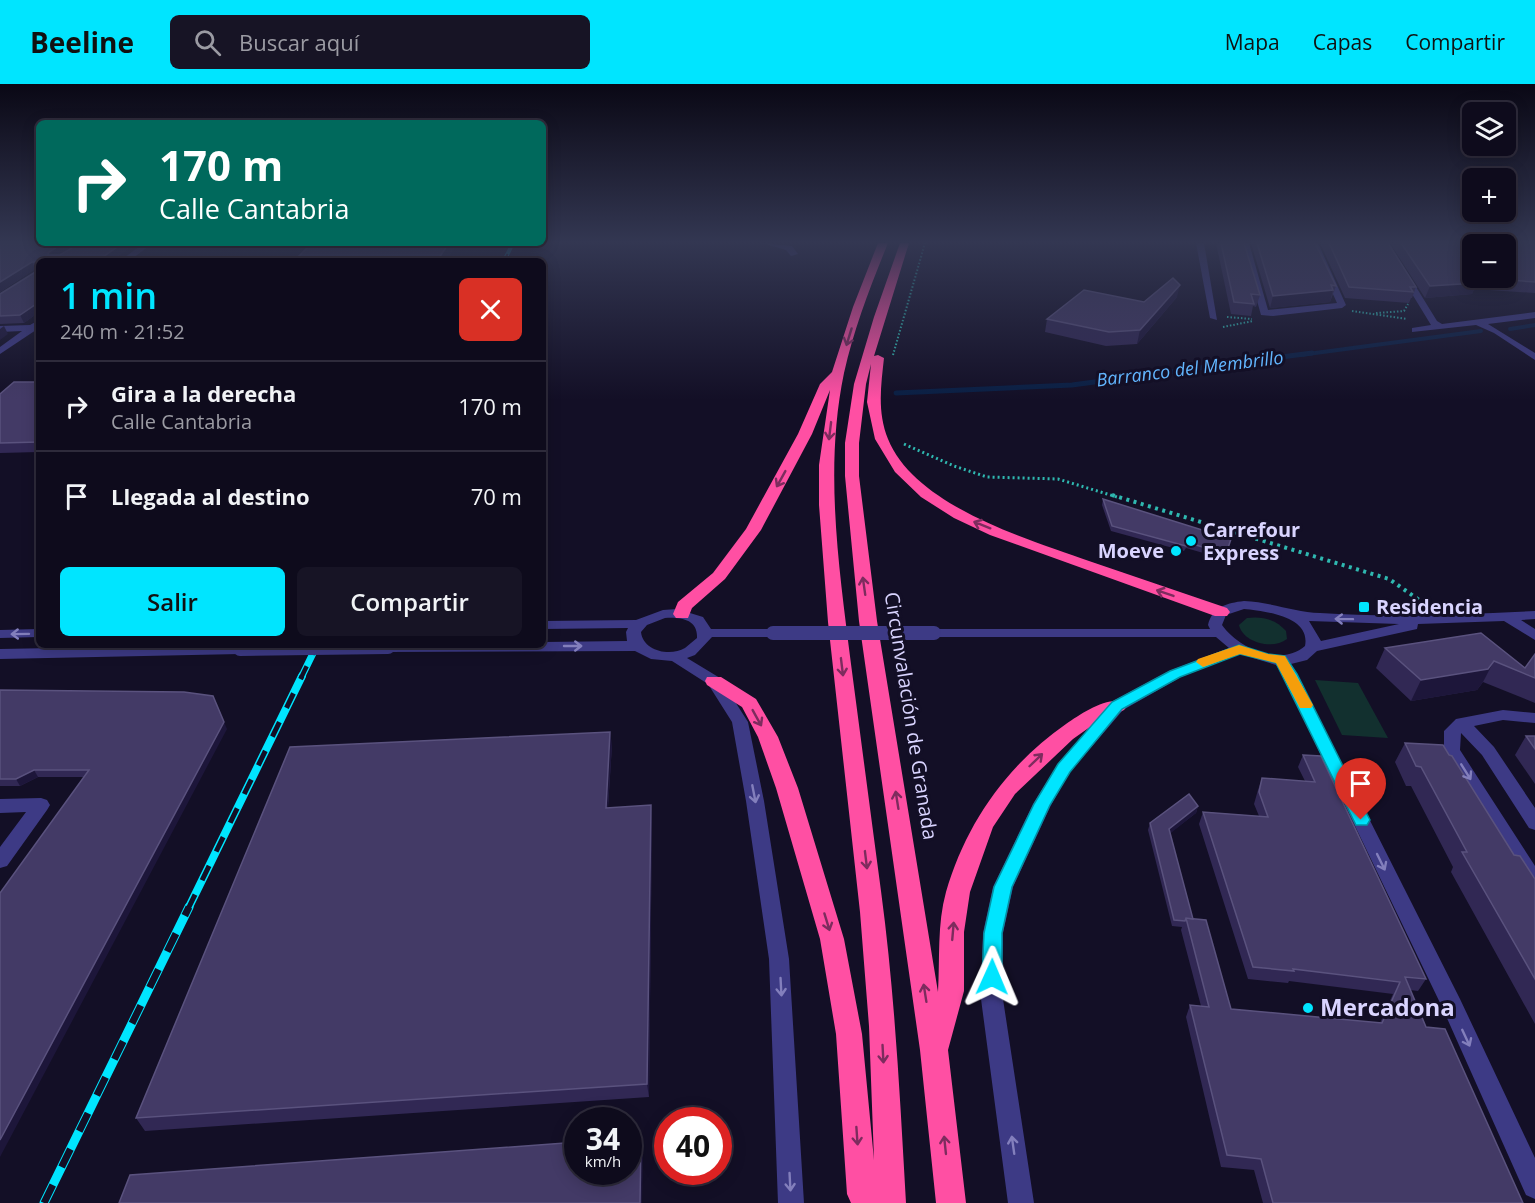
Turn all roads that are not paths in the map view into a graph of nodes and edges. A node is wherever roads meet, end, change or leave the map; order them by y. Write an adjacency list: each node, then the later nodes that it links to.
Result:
1 (863, 295): 17 (highway, one-way to 17)
2 (886, 295): 8 (highway, Circunvalación de Granada)
3 (1210, 295): 9 (street)
4 (1256, 295): 5 (street)
5 (1336, 295)
6 (1417, 295): 12 (street)
7 (1535, 315): 10 (street)
8 (879, 316): 18 (highway, one-way to 8); 47 (highway, Circunvalación de Granada, one-way to 8)
9 (1214, 318)
10 (1477, 322): 12 (street); 16 (street)
11 (36, 326): 13 (street); 15 (street)
12 (1441, 327): 14 (street)
13 (0, 329)
14 (1415, 330)
15 (0, 351)
16 (1535, 357)
17 (838, 373): 19 (highway, one-way to 19); 51 (highway, one-way to 51)
18 (1221, 612): 20 (street); 28 (street)
19 (682, 614): 24 (street); 27 (street)
20 (1290, 615): 23 (street, one-way to 20); 33 (street)
21 (1535, 615): 22 (street)
22 (1506, 616): 23 (street); 30 (street)
23 (1444, 620): 33 (street)
24 (638, 624): 25 (street); 32 (street)
25 (546, 626)
26 (36, 633): 29 (street, one-way to 29)
27 (705, 633): 28 (street, bridge); 37 (street)
28 (1218, 633): 35 (street)
29 (0, 634)
30 (1535, 636)
31 (546, 646): 32 (street, one-way to 32, bridge)
32 (636, 646): 37 (street)
33 (1313, 647): 38 (street)
34 (314, 648): 36 (street, one-way to 34, bridge)
35 (1239, 649): 38 (street); 40 (street)
36 (0, 654)
37 (674, 656): 39 (street)
38 (1281, 659): 48 (street, one-way to 48)
39 (714, 681): 49 (street, one-way to 49); 50 (highway, one-way to 50)
40 (1117, 706): 47 (highway, one-way to 40); 53 (street, one-way to 40)
41 (1535, 718): 42 (street)
42 (1462, 723): 44 (street); 46 (street, one-way to 46)
43 (0, 806): 45 (street)
44 (1535, 823)
45 (0, 861)
46 (1535, 882)
47 (934, 1050): 52 (highway, Circunvalación de Granada, one-way to 47)
48 (1535, 1186)
49 (791, 1203)
50 (866, 1203)
51 (891, 1203)
52 (951, 1203)
53 (1021, 1203)

